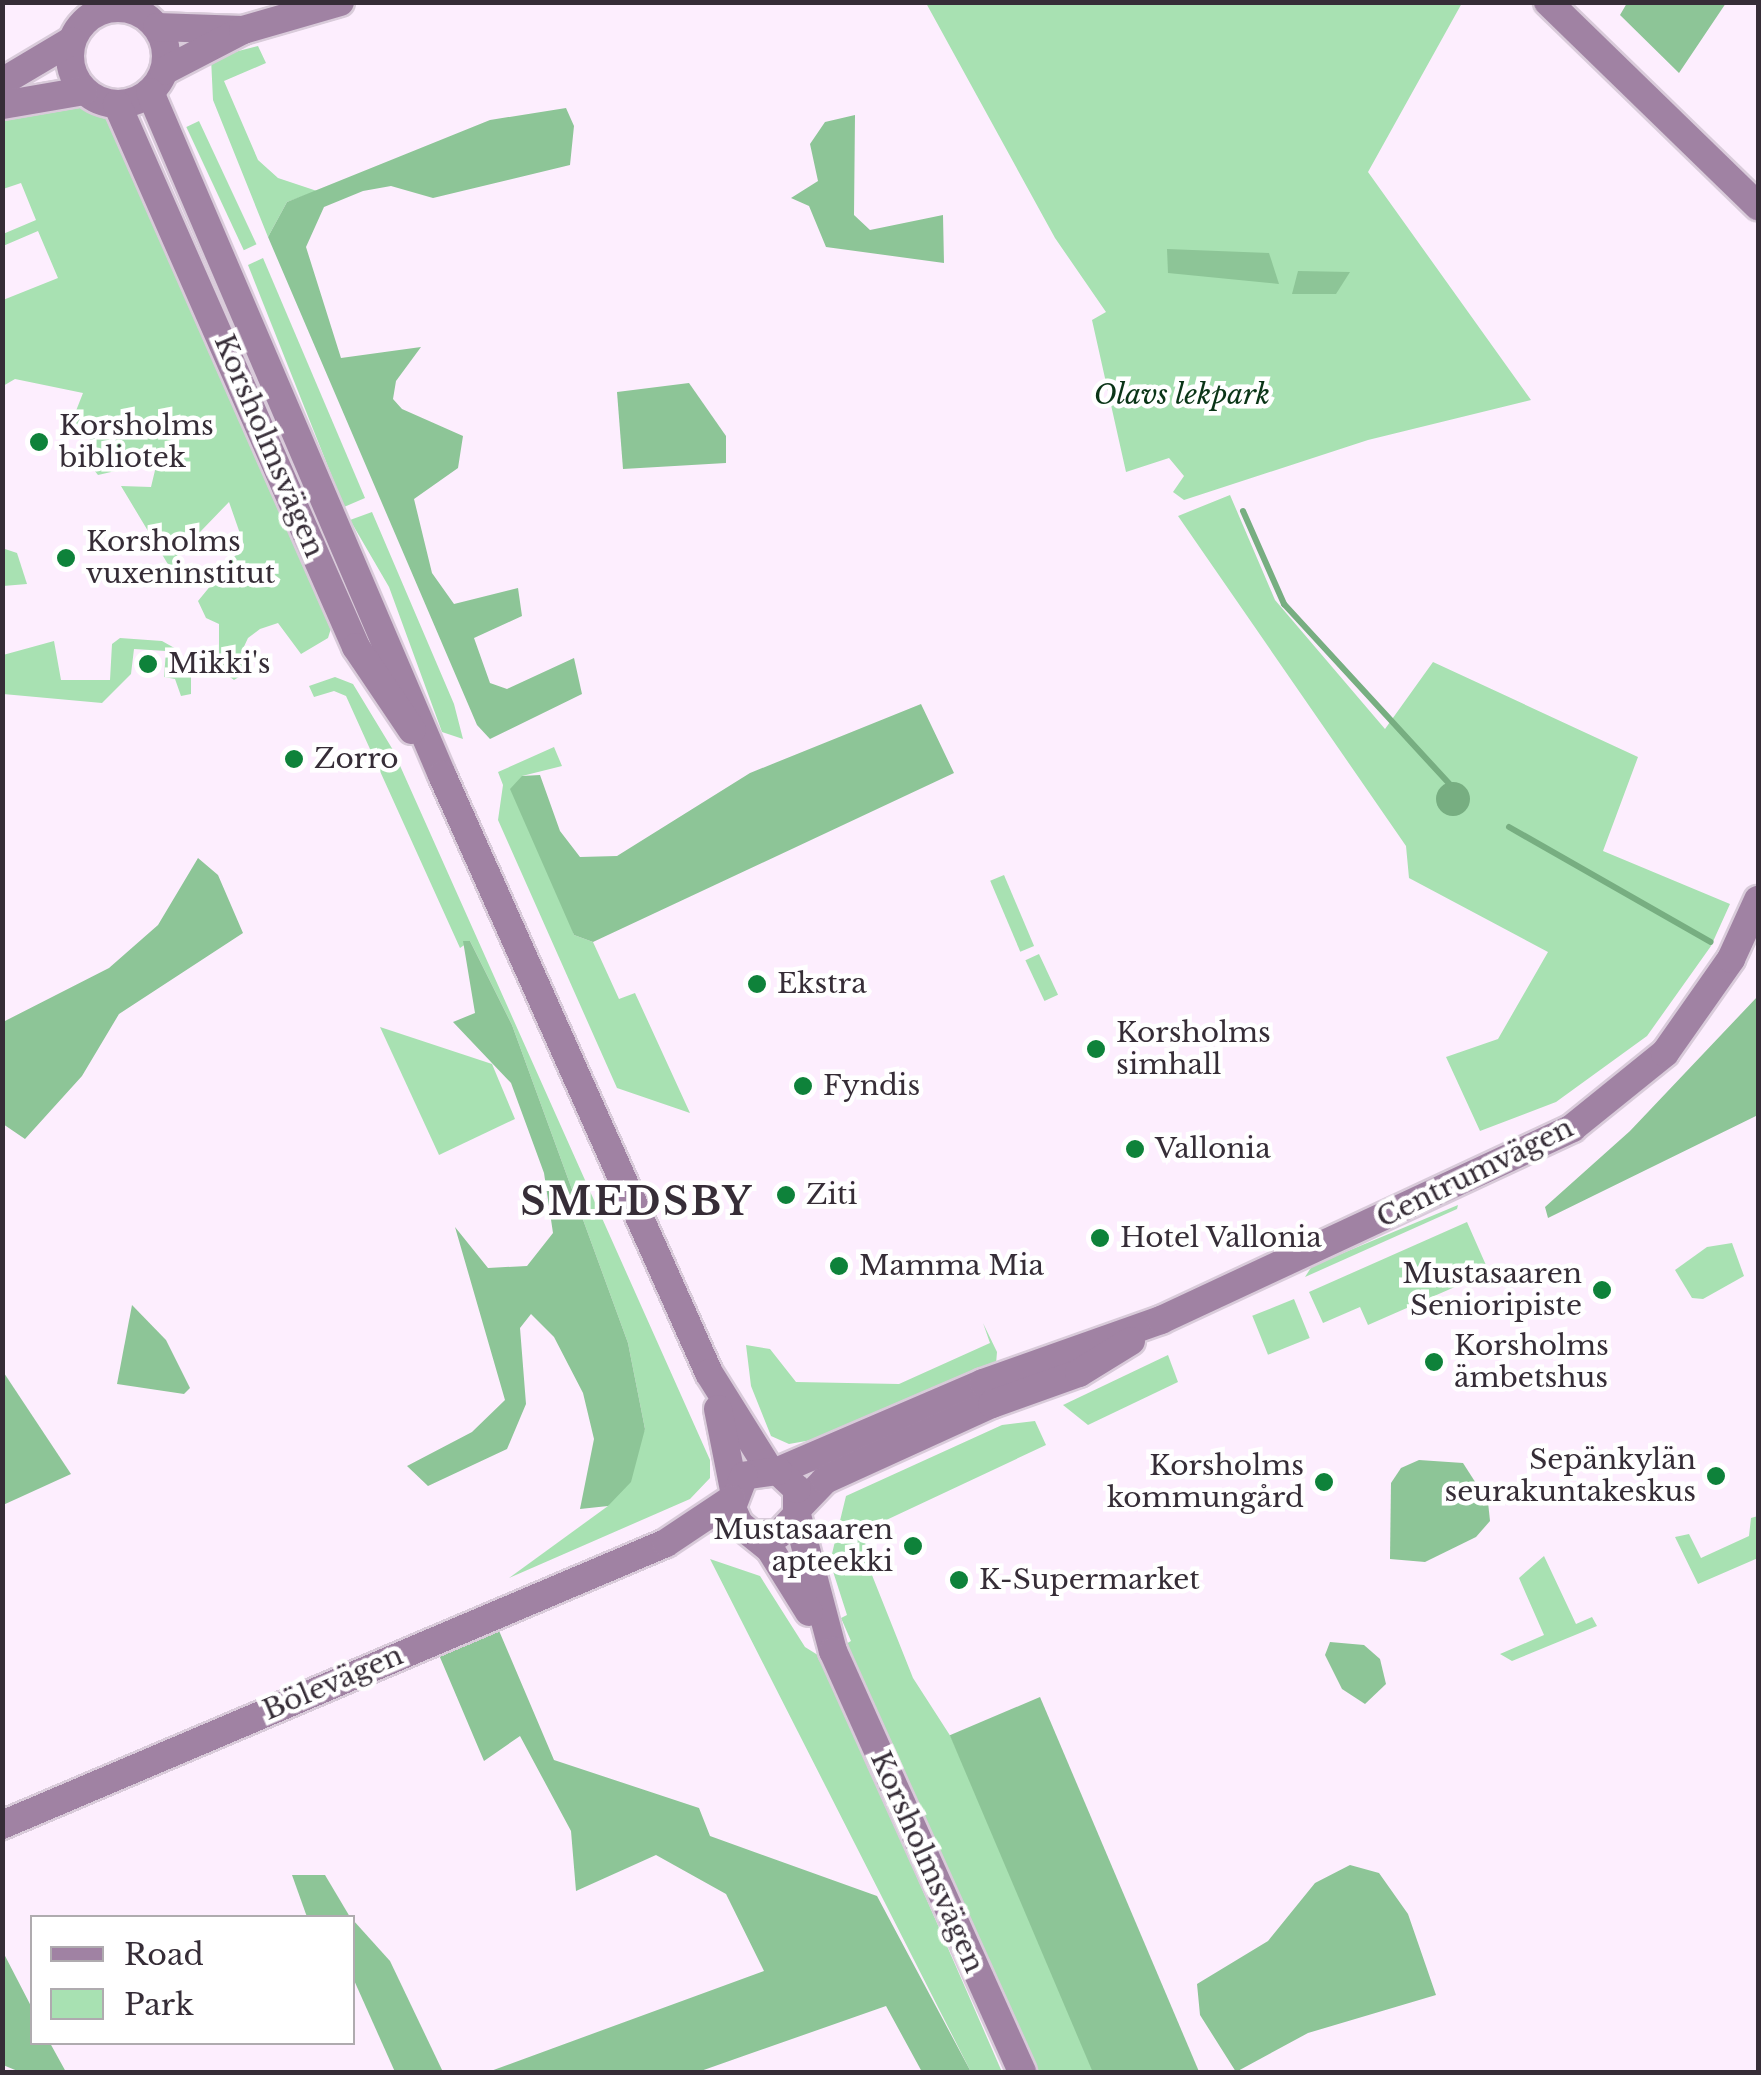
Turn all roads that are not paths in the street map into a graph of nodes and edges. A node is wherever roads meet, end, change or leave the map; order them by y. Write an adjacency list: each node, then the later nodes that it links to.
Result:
1 (340, 2): 6 (main road)
2 (1548, 2): 12 (main road)
3 (124, 5): 4 (main road); 5 (main road)
4 (79, 22): 8 (main road); 9 (main road)
5 (157, 27): 6 (main road); 7 (main road)
6 (243, 30): 7 (main road)
7 (156, 81): 10 (main road); 13 (main road, Korsholmsvägen)
8 (2, 82)
9 (84, 91): 10 (main road); 11 (main road)
10 (116, 104): 13 (main road, Korsholmsvägen)
11 (2, 105)
12 (1758, 206)
13 (442, 775): 16 (main road, Korsholmsvägen)
14 (1758, 900): 15 (main road, Centrumvägen)
15 (1161, 1320): 17 (main road, Centrumvägen); 19 (main road, Centrumvägen)
16 (708, 1373): 17 (main road, Korsholmsvägen); 18 (main road, Korsholmsvägen)
17 (774, 1470): 18 (main road); 19 (main road)
18 (733, 1494): 20 (main road); 21 (main road, Bölevägen)
19 (798, 1511): 20 (main road); 22 (main road, Korsholmsvägen)
20 (749, 1532): 21 (main road, Bölevägen); 22 (main road, Korsholmsvägen)
21 (666, 1543): 23 (main road, Bölevägen)
22 (833, 1651): 24 (main road, Korsholmsvägen)
23 (2, 1825)
24 (1022, 2072)

